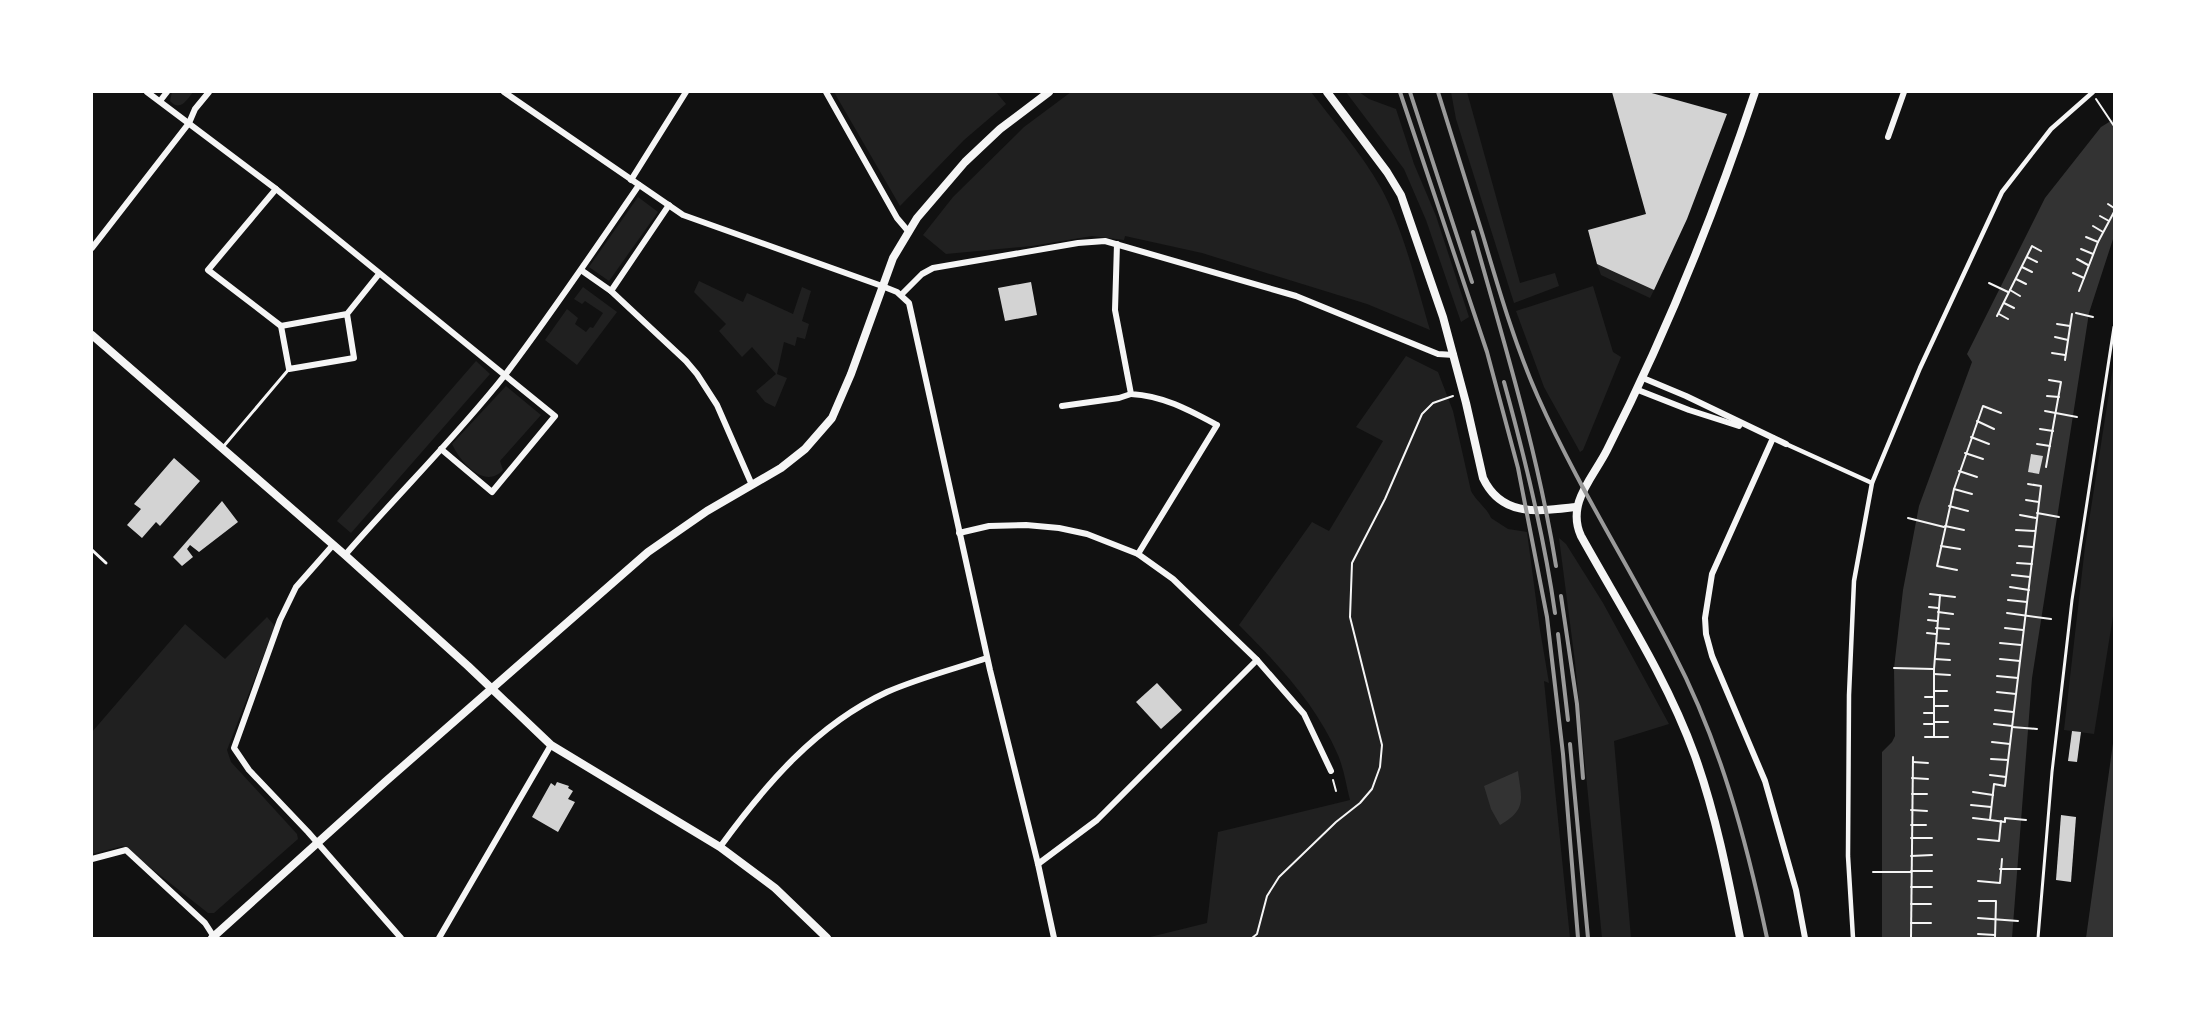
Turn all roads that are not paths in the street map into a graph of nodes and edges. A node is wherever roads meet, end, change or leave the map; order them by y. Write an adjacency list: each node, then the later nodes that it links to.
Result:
1 (147, 92): 12 (street)
2 (167, 92): 12 (street)
3 (209, 92): 13 (street)
4 (504, 92): 15 (street)
5 (686, 92): 15 (street)
6 (826, 92): 19 (street)
7 (1049, 92): 19 (street)
8 (1327, 92): 31 (street)
9 (1755, 92): 34 (main road)
10 (1904, 92): 14 (street)
11 (2093, 92): 43 (street)
12 (160, 101): 13 (street)
13 (189, 123): 17 (street); 21 (street)
14 (1888, 137)
15 (631, 180): 16 (street)
16 (639, 185): 18 (street); 22 (street)
17 (276, 189): 23 (street); 28 (street)
18 (669, 206): 24 (street); 25 (street)
19 (908, 231): 24 (street)
20 (1118, 244): 26 (street); 31 (street); 36 (street)
21 (92, 248)
22 (581, 270): 25 (street); 33 (street)
23 (379, 274): 27 (street); 33 (street)
24 (882, 286): 26 (street); 44 (street)
25 (610, 291): 44 (street)
26 (901, 295): 46 (street)
27 (347, 314): 28 (street); 32 (street)
28 (281, 326): 32 (street)
29 (2115, 327): 69 (lane)
30 (92, 335): 41 (street)
31 (1454, 355): 45 (street)
32 (289, 369): 41 (lane)
33 (504, 375): 42 (street); 42 (street)
34 (1643, 378): 35 (main road); 38 (street)
35 (1638, 390): 38 (street); 45 (main road)
36 (1131, 394): 37 (street); 49 (street)
37 (1062, 406)
38 (1757, 431): 39 (street)
39 (1773, 438): 40 (street); 67 (street)
40 (1786, 444): 43 (street)
41 (222, 448): 47 (street)
42 (441, 449): 50 (street)
43 (1872, 483): 68 (street)
44 (752, 485): 54 (street)
45 (1576, 507): 66 (main road)
46 (959, 533): 49 (street); 52 (street)
47 (333, 545): 50 (street); 57 (street)
48 (92, 550): 51 (lane)
49 (1138, 554): 53 (street)
50 (345, 555): 54 (street)
51 (106, 563)
52 (987, 658): 58 (street); 60 (street)
53 (1257, 660): 56 (street); 60 (street)
54 (491, 689): 55 (street); 57 (street)
55 (551, 745): 58 (street); 63 (street)
56 (1331, 771)
57 (317, 844): 61 (street); 62 (street)
58 (720, 848): 64 (street)
59 (92, 859): 61 (street)
60 (1038, 864): 65 (street)
61 (213, 938)
62 (401, 939)
63 (439, 939)
64 (828, 939)
65 (1054, 939)
66 (1740, 939)
67 (1805, 939)
68 (1853, 939)
69 (2038, 939)

